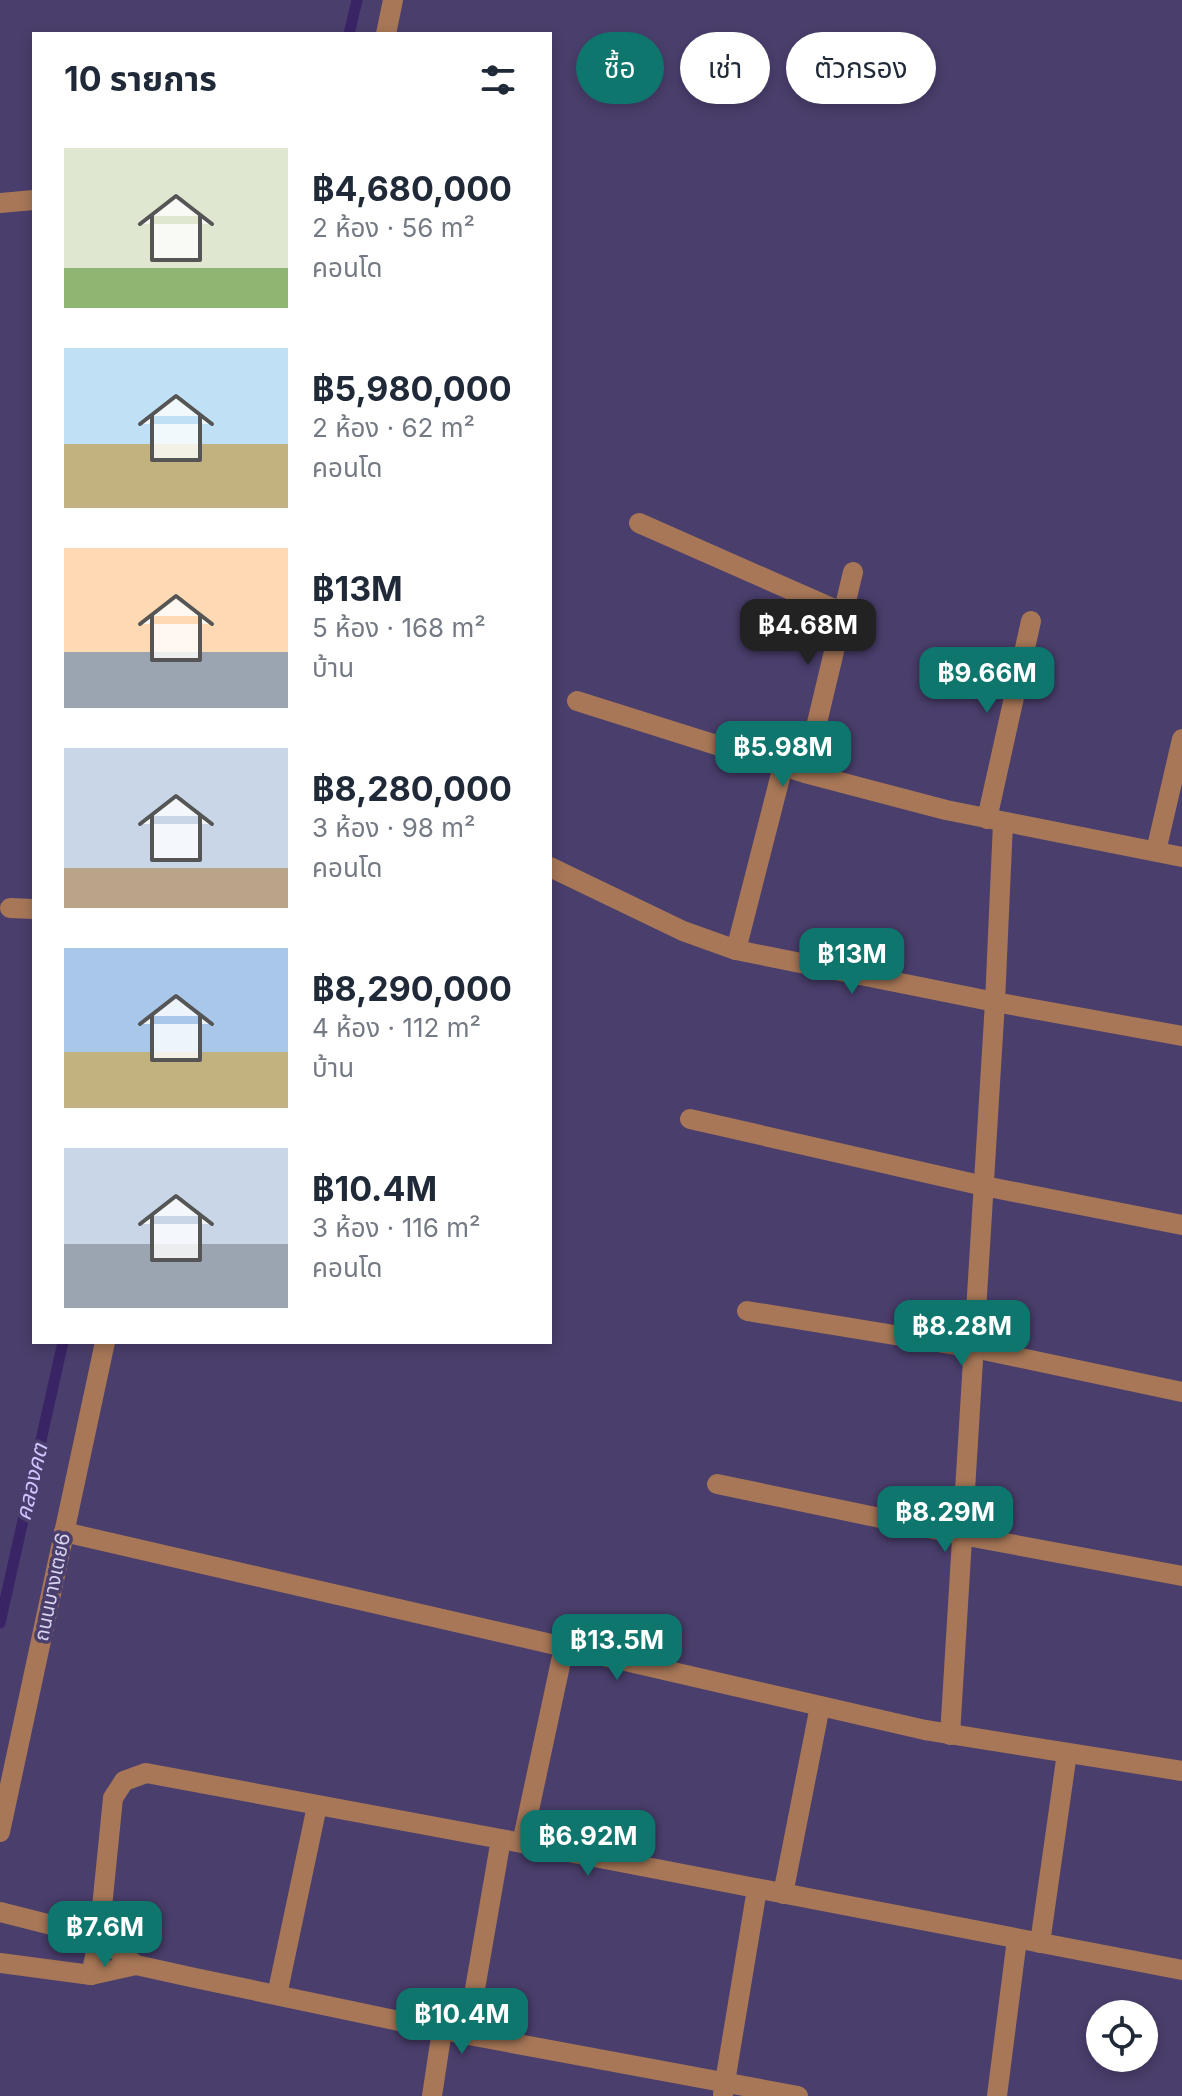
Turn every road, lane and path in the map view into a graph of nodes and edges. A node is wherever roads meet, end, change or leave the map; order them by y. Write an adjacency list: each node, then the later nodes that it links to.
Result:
1 (393, 0): 2 (street)
2 (386, 32)
3 (32, 200): 4 (street)
4 (0, 203)
5 (639, 523): 7 (street)
6 (853, 572): 7 (street)
7 (843, 613): 12 (street)
8 (1031, 621): 13 (street)
9 (577, 701): 11 (street)
10 (1182, 739): 14 (street)
11 (783, 766): 12 (street); 19 (street)
12 (805, 773): 13 (street)
13 (995, 821): 14 (street); 20 (street)
14 (1156, 851): 15 (street)
15 (1182, 857)
16 (552, 868): 19 (street)
17 (10, 908): 18 (street)
18 (32, 909)
19 (736, 950): 20 (street)
20 (995, 1002): 21 (street); 23 (street)
21 (1182, 1036)
22 (690, 1119): 23 (street)
23 (984, 1186): 24 (street); 27 (street)
24 (1182, 1225)
25 (747, 1311): 27 (street)
26 (105, 1344): 30 (street, ถนนบางเตย6)
27 (974, 1348): 28 (street); 31 (street)
28 (1182, 1392)
29 (717, 1484): 31 (street)
30 (64, 1532): 33 (street); 39 (street, ถนนบางเตย6)
31 (962, 1535): 32 (street); 35 (street)
32 (1182, 1576)
33 (564, 1647): 34 (street); 41 (street)
34 (820, 1706): 35 (street); 43 (street)
35 (950, 1735): 36 (street)
36 (1067, 1753): 37 (street); 47 (street)
37 (1182, 1771)
38 (317, 1806): 40 (street); 45 (street); 52 (street)
39 (0, 1832)
40 (501, 1839): 41 (street); 54 (street)
41 (522, 1843): 42 (street)
42 (757, 1889): 43 (street); 55 (street)
43 (783, 1894): 46 (street)
44 (0, 1912): 45 (street)
45 (99, 1937): 49 (street); 51 (street)
46 (1017, 1939): 47 (street); 58 (street)
47 (1040, 1943): 50 (street)
48 (0, 1963): 51 (street)
49 (136, 1965): 51 (street); 52 (street)
50 (1182, 1970)
51 (91, 1975)
52 (277, 1995): 53 (street)
53 (442, 2030): 54 (street); 56 (street)
54 (467, 2035): 55 (street)
55 (724, 2090): 57 (street)
56 (432, 2096)
57 (798, 2096)
58 (997, 2096)

